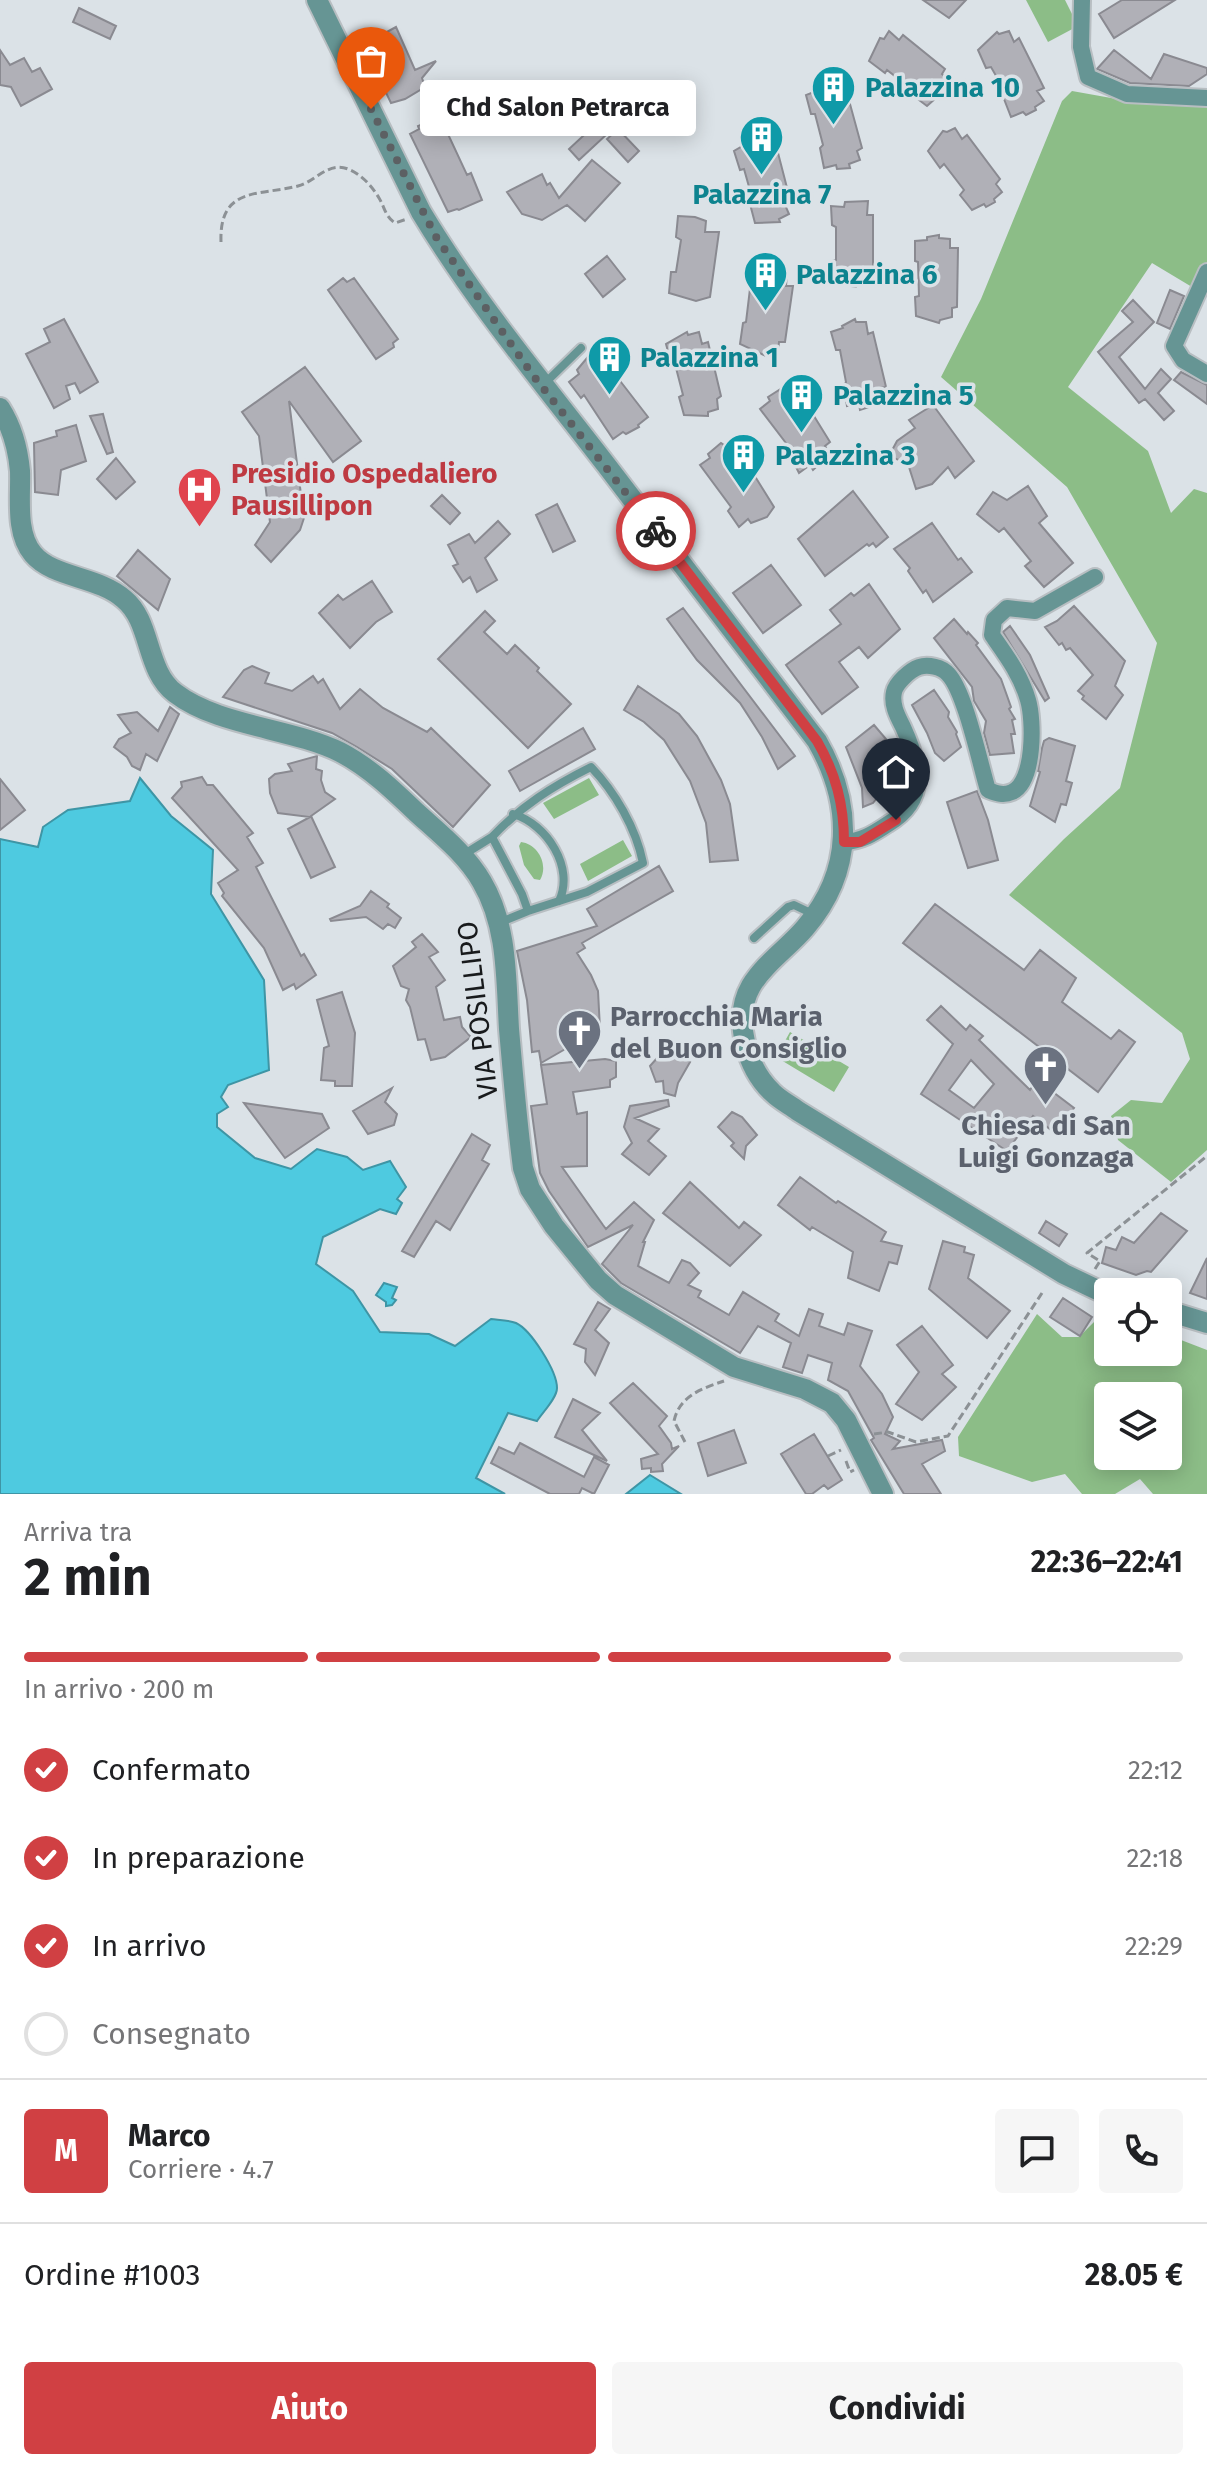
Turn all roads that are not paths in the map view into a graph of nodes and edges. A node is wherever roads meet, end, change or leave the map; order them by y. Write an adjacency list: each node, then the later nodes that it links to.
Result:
1 (317, 0): 7 (street)
2 (1082, 0): 3 (street)
3 (1207, 98)
4 (1207, 272): 6 (street)
5 (581, 348): 7 (lane)
6 (1207, 374)
7 (542, 386): 12 (street)
8 (0, 408): 13 (street, VIA POSILLIPO)
9 (1095, 577): 12 (street)
10 (513, 814): 11 (lane); 14 (lane); 14 (lane)
11 (492, 837): 13 (lane); 15 (lane)
12 (844, 842): 16 (street)
13 (463, 855): 17 (street, VIA POSILLIPO)
14 (559, 901): 15 (lane)
15 (528, 911): 17 (lane)
16 (816, 915): 18 (lane); 19 (street)
17 (500, 922): 22 (street, VIA POSILLIPO)
18 (754, 938)
19 (1094, 1288)
20 (1182, 1315): 21 (street)
21 (1207, 1323)
22 (883, 1494)

